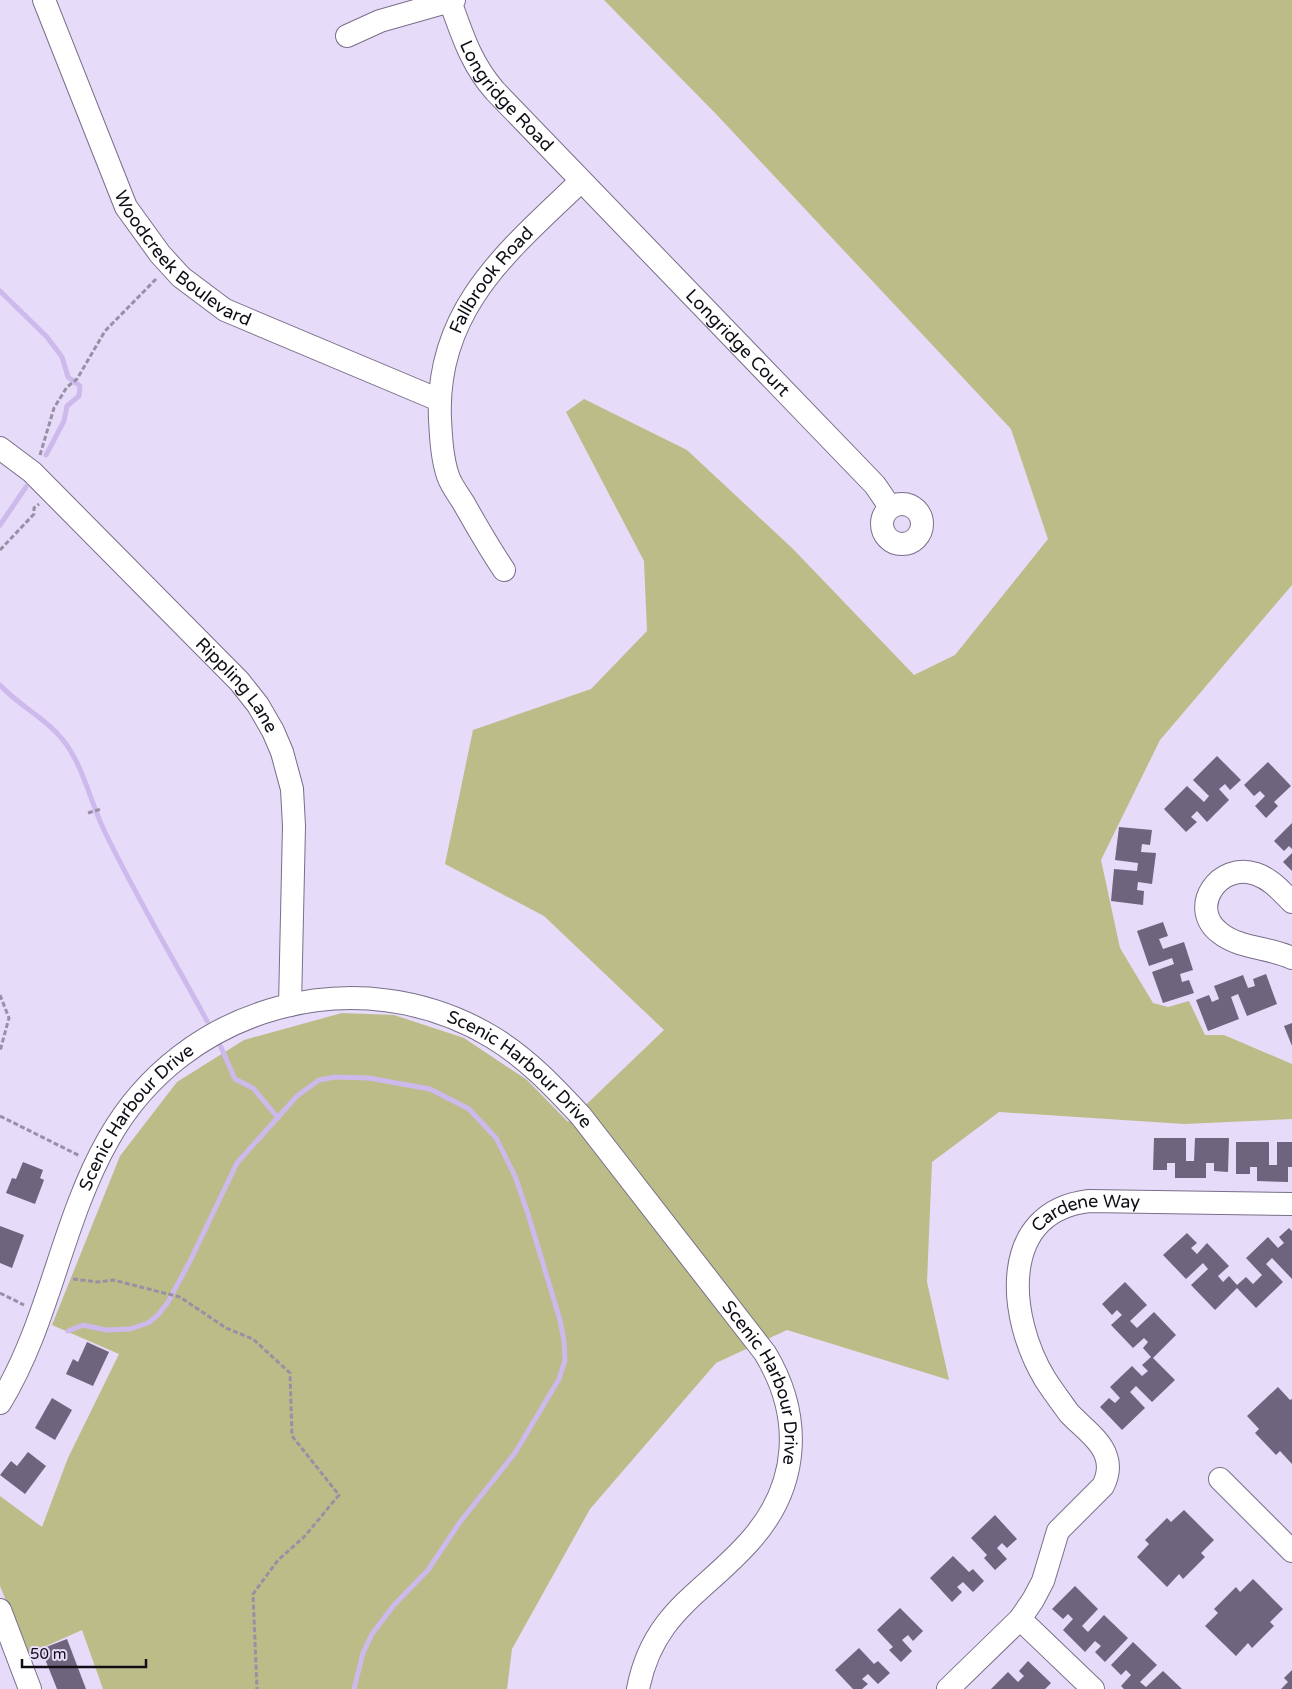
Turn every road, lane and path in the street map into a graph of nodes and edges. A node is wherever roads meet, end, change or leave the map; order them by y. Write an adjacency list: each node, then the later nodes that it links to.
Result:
1 (44, 0): 5 (street, Woodcreek Boulevard)
2 (452, 1): 3 (street); 4 (street, Longridge Road)
3 (347, 36)
4 (581, 181): 7 (street, Fallbrook Road); 9 (street, Longridge Court)
5 (170, 265): 6 (path); 7 (street, Woodcreek Boulevard)
6 (67, 388)
7 (439, 400): 10 (street, Fallbrook Road)
8 (0, 448): 16 (street, Rippling Lane)
9 (890, 507)
10 (504, 570)
11 (101, 809): 12 (path)
12 (88, 813)
13 (1292, 902): 14 (street)
14 (1292, 958)
15 (0, 995): 17 (path)
16 (290, 1005): 19 (street, Scenic Harbour Drive); 31 (street, Scenic Harbour Drive)
17 (0, 1051)
18 (0, 1116): 19 (path)
19 (96, 1164): 23 (street, Scenic Harbour Drive)
20 (1292, 1204): 28 (street, Cardene Way)
21 (68, 1280): 30 (path)
22 (0, 1292): 23 (path)
23 (43, 1312): 24 (street, Scenic Harbour Drive)
24 (0, 1404)
25 (1220, 1480): 26 (street)
26 (1290, 1544)
27 (0, 1610): 29 (street)
28 (1020, 1619): 32 (street, Cardene Way); 33 (street)
29 (30, 1689)
30 (256, 1689)
31 (638, 1689)
32 (948, 1689)
33 (1093, 1689)

